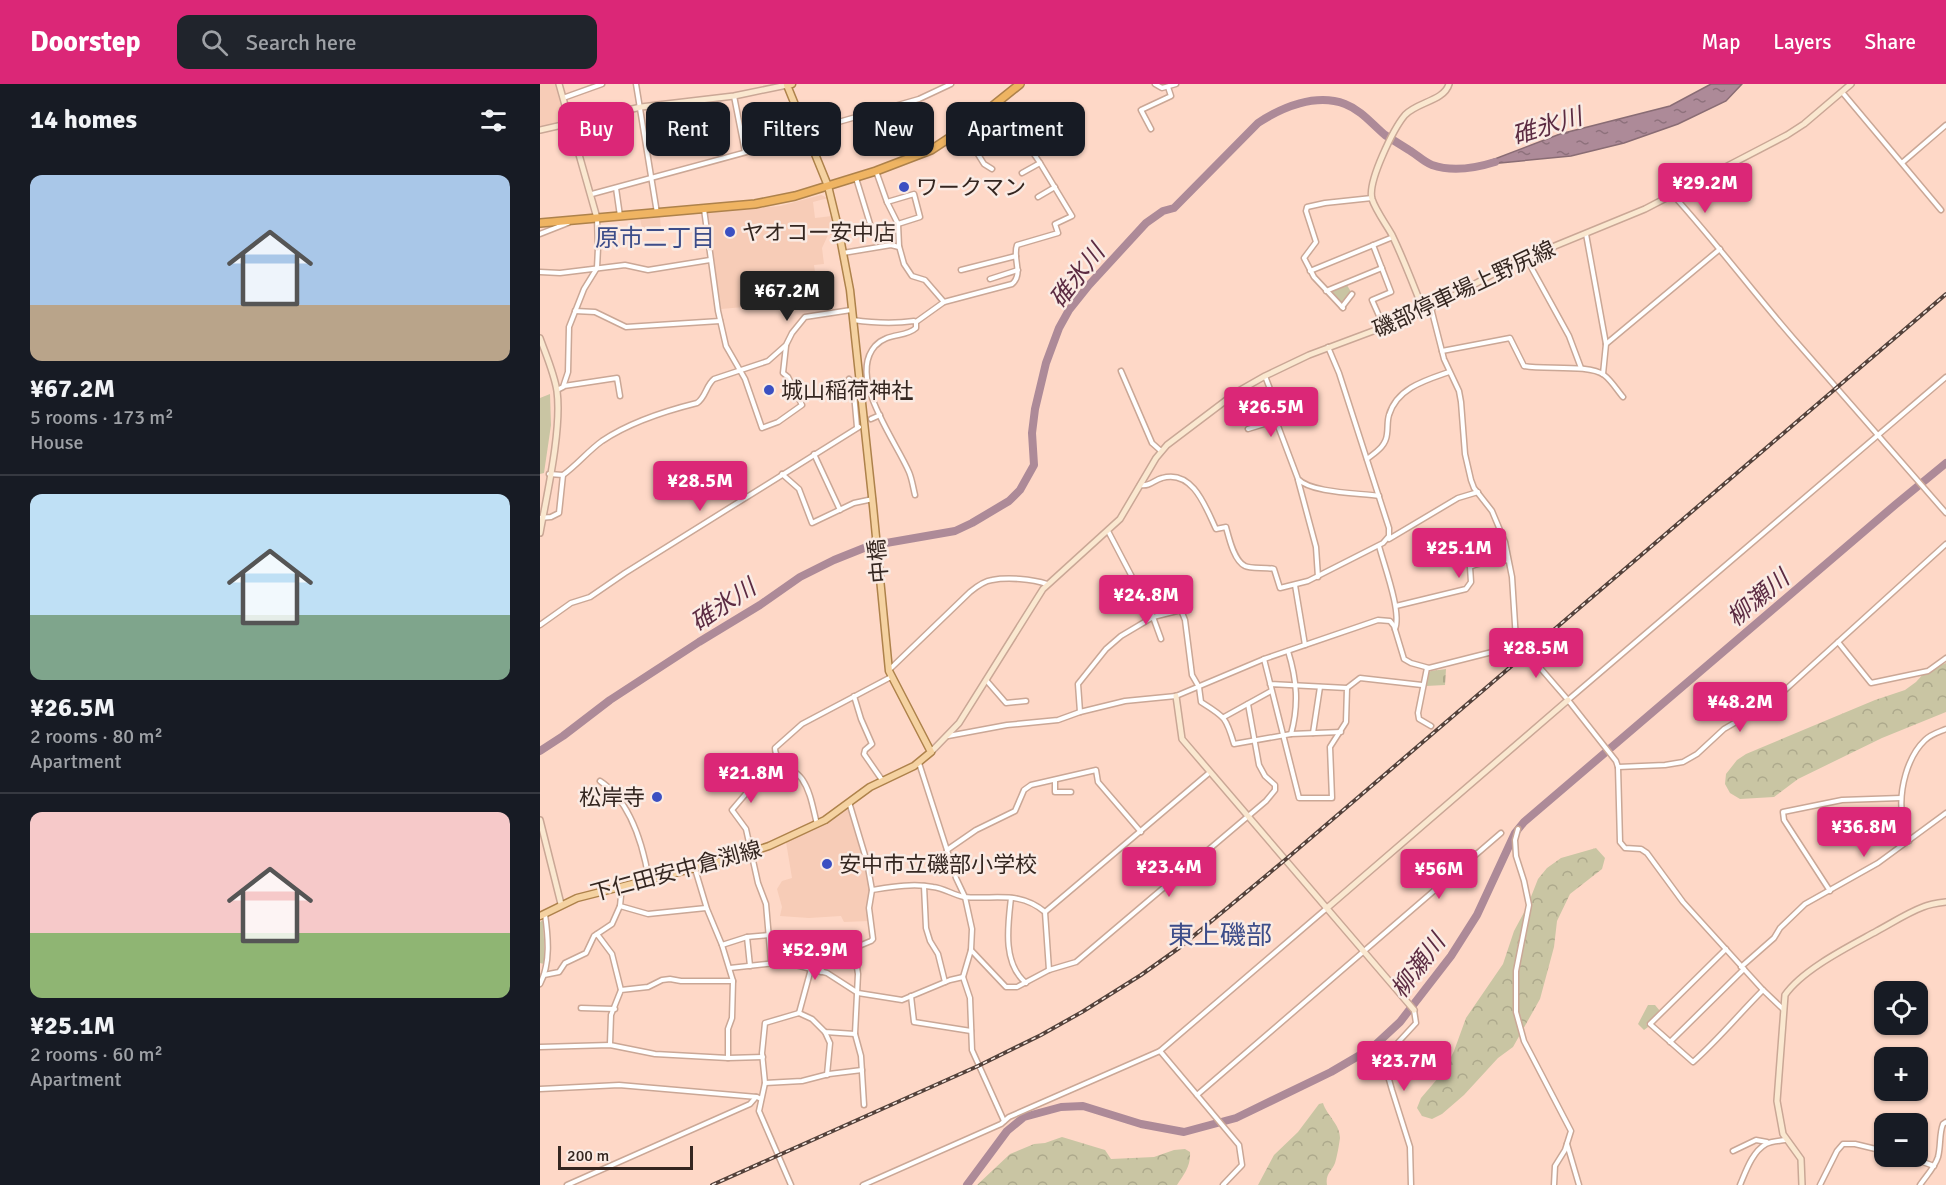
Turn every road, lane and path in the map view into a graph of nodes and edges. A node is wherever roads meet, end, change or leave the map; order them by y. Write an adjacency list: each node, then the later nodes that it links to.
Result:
1 (559, 84): 14 (street)
2 (602, 84): 14 (street)
3 (636, 84): 18 (street)
4 (789, 84): 13 (street); 16 (main road)
5 (951, 84): 20 (street)
6 (1020, 84): 17 (highway)
7 (1155, 84): 11 (street)
8 (1176, 84): 11 (street)
9 (1449, 84): 45 (street)
10 (1851, 84): 12 (street, 磯部停車場上野尻線)
11 (1168, 87): 23 (street)
12 (1841, 92): 32 (street); 43 (street, 磯部停車場上野尻線)
13 (734, 96): 18 (street); 25 (street)
14 (563, 98): 15 (street)
15 (564, 102)
16 (796, 102)
17 (998, 102)
18 (641, 107): 19 (street); 38 (street)
19 (634, 109)
20 (841, 121)
21 (1946, 125): 32 (street)
22 (558, 126): 24 (street)
23 (1151, 129)
24 (540, 130)
25 (742, 137)
26 (946, 140): 35 (highway)
27 (742, 153): 38 (street)
28 (581, 156): 42 (street)
29 (817, 156): 39 (main road)
30 (979, 156): 34 (street)
31 (1035, 156): 33 (street)
32 (1903, 162): 48 (street)
33 (1040, 163): 36 (street); 40 (street)
34 (992, 169)
35 (876, 171): 37 (highway); 46 (street)
36 (1022, 173)
37 (855, 177): 39 (highway); 55 (street)
38 (650, 179): 41 (street); 49 (street)
39 (828, 186): 47 (highway); 62 (main road)
40 (1055, 187): 44 (street); 63 (street)
41 (615, 188): 42 (street); 50 (street)
42 (592, 194): 51 (street)
43 (1672, 195): 57 (street, 磯部停車場上野尻線); 61 (street)
44 (1038, 197)
45 (1372, 198): 58 (street); 70 (street)
46 (887, 202): 54 (street); 54 (street)
47 (704, 208): 49 (highway); 65 (street)
48 (1941, 210)
49 (657, 213): 50 (highway)
50 (620, 216): 51 (highway)
51 (597, 218): 52 (highway); 66 (street)
52 (567, 220): 53 (highway); 56 (street)
53 (540, 223)
54 (898, 224): 60 (street)
55 (866, 228)
56 (540, 234)
57 (1586, 234): 64 (street, 磯部停車場上野尻線); 85 (street)
58 (1393, 237): 59 (street); 79 (street)
59 (1373, 245): 67 (street); 70 (street)
60 (899, 248): 62 (street); 75 (street)
61 (1720, 249): 85 (street); 105 (street)
62 (843, 253): 77 (main road)
63 (1016, 256): 68 (street); 69 (street)
64 (1526, 258): 76 (street, 磯部停車場上野尻線); 89 (street)
65 (710, 260): 66 (street); 81 (street)
66 (597, 268): 71 (street); 78 (street)
67 (1382, 268): 73 (street); 83 (street)
68 (961, 270)
69 (1018, 270): 72 (street); 75 (street)
70 (1310, 271): 73 (street)
71 (540, 272)
72 (990, 279)
73 (1326, 291): 74 (street)
74 (1352, 294)
75 (945, 302): 82 (street)
76 (1431, 308): 79 (street, 磯部停車場上野尻線); 88 (street)
77 (851, 310): 80 (main road); 86 (street)
78 (575, 311): 81 (street); 97 (street)
79 (1424, 312): 83 (street, 磯部停車場上野尻線)
80 (852, 320): 82 (street); 118 (main road)
81 (720, 321): 90 (street)
82 (916, 322): 101 (street)
83 (1384, 327): 87 (street, 磯部停車場上野尻線)
84 (540, 338): 98 (street)
85 (1606, 344): 93 (street)
86 (786, 345): 90 (street); 90 (street)
87 (1328, 348): 94 (street, 磯部停車場上野尻線); 108 (street)
88 (1442, 351): 89 (street); 92 (street)
89 (1581, 368): 93 (street)
90 (740, 370): 111 (street)
91 (1121, 371): 106 (street)
92 (1449, 372): 108 (street); 114 (street)
93 (1603, 374): 100 (street)
94 (1265, 376): 103 (street); 106 (street, 磯部停車場上野尻線)
95 (1946, 377): 105 (street)
96 (856, 379): 107 (street)
97 (563, 387): 98 (street); 99 (street)
98 (556, 390): 109 (street)
99 (620, 396)
100 (1623, 397)
101 (880, 415): 102 (street); 115 (street)
102 (871, 419)
103 (1277, 420): 104 (street); 112 (street)
104 (1248, 429)
105 (1877, 436): 120 (street); 155 (street)
106 (1161, 451): 113 (street, 磯部停車場上野尻線)
107 (814, 454): 110 (street); 119 (street)
108 (1367, 459): 116 (street)
109 (549, 474): 111 (street); 117 (street)
110 (782, 474): 119 (street); 133 (street)
111 (563, 475): 121 (street)
112 (1298, 479): 116 (street); 128 (street)
113 (1140, 485): 122 (street, 磯部停車場上野尻線); 130 (street)
114 (1478, 492): 124 (street); 127 (street)
115 (915, 495)
116 (1379, 495): 124 (street)
117 (542, 503): 121 (street)
118 (873, 503): 119 (street); 143 (main road, 中橋)
119 (840, 510)
120 (1946, 513)
121 (541, 518): 123 (street)
122 (1108, 531): 129 (street, 磯部停車場上野尻線); 132 (street)
123 (540, 533)
124 (1386, 541): 126 (street)
125 (1946, 544): 136 (street)
126 (1379, 546): 128 (street); 131 (street)
127 (1508, 560): 131 (street); 138 (street)
128 (1318, 577): 130 (street)
129 (1047, 584): 143 (street); 144 (street, 磯部停車場上野尻線)
130 (1295, 585): 137 (street)
131 (1396, 606): 134 (street)
132 (1153, 617): 135 (street); 148 (street); 157 (street)
133 (540, 625)
134 (1395, 630): 137 (street); 142 (street)
135 (1161, 639)
136 (1838, 642): 140 (street); 170 (street)
137 (1305, 645): 139 (street)
138 (1520, 645): 142 (street); 155 (street)
139 (1288, 651): 141 (street); 147 (street)
140 (1946, 658)
141 (1264, 659): 145 (street); 148 (street)
142 (1427, 668): 146 (street)
143 (890, 674): 152 (street); 167 (main road)
144 (986, 679): 154 (street); 165 (street, 磯部停車場上野尻線)
145 (1270, 684): 147 (street); 151 (street)
146 (1422, 685): 150 (street); 159 (street)
147 (1296, 686): 149 (street); 163 (street)
148 (1198, 687): 153 (street); 158 (street)
149 (1320, 687): 150 (street); 162 (street)
150 (1347, 688): 161 (street)
151 (1271, 691): 156 (street); 164 (street)
152 (854, 696): 168 (street); 172 (street)
153 (1176, 696): 157 (street); 171 (street)
154 (1026, 700)
155 (1568, 700): 170 (street); 200 (street)
156 (1248, 704): 158 (street); 166 (street)
157 (1080, 712): 165 (street)
158 (1224, 717): 166 (street)
159 (1431, 726)
160 (1946, 729): 176 (street)
161 (1341, 732): 162 (street); 164 (street)
162 (1313, 733): 163 (street)
163 (1291, 734): 164 (street)
164 (1282, 735): 166 (street)
165 (948, 736): 167 (street, 磯部停車場上野尻線)
166 (1255, 740): 179 (street)
167 (931, 752): 169 (main road, 下仁田安中倉渕線)
168 (781, 761): 181 (street); 187 (street)
169 (919, 763): 172 (main road, 下仁田安中倉渕線); 186 (street)
170 (1618, 767): 207 (street)
171 (1209, 773): 179 (street); 183 (street)
172 (882, 780): 177 (main road, 下仁田安中倉渕線)
173 (1055, 780): 175 (street); 183 (street); 186 (street)
174 (600, 781): 189 (street)
175 (1071, 792)
176 (1901, 798): 185 (street); 193 (street)
177 (849, 802): 181 (main road, 下仁田安中倉渕線); 192 (street)
178 (1946, 813): 185 (street)
179 (1247, 817): 200 (street); 216 (street)
180 (540, 820): 197 (street)
181 (818, 825): 187 (main road, 下仁田安中倉渕線)
182 (1518, 829): 252 (street)
183 (1140, 832): 201 (street)
184 (1501, 833): 209 (street)
185 (1909, 841): 193 (street)
186 (947, 850): 194 (street)
187 (750, 852): 188 (main road, 下仁田安中倉渕線); 204 (street)
188 (695, 869): 189 (main road, 下仁田安中倉渕線); 199 (street)
189 (649, 880): 190 (main road, 下仁田安中倉渕線)
190 (622, 886): 197 (main road, 下仁田安中倉渕線); 198 (street)
191 (924, 886): 192 (street); 194 (street); 221 (street)
192 (872, 890): 210 (street)
193 (1830, 891): 214 (street)
194 (965, 897): 195 (street); 208 (street)
195 (1011, 898): 201 (street); 222 (street)
196 (1946, 902): 230 (street)
197 (561, 904): 202 (main road, 下仁田安中倉渕線)
198 (620, 906): 199 (street); 203 (street)
199 (706, 908): 206 (street)
200 (1327, 908): 209 (street); 239 (street)
201 (1045, 912): 216 (street)
202 (542, 914): 218 (street)
203 (597, 934): 218 (street); 224 (street)
204 (769, 935): 205 (street); 211 (street)
205 (747, 937): 206 (street); 212 (street)
206 (722, 945): 213 (street)
207 (1725, 949): 214 (street); 236 (street)
208 (971, 950): 219 (street); 222 (street)
209 (1363, 952): 231 (street); 246 (street)
210 (855, 954): 217 (street); 226 (street)
211 (771, 963): 212 (street); 215 (street)
212 (750, 966): 213 (street)
213 (730, 968): 220 (street)
214 (1742, 968): 225 (street); 236 (street)
215 (812, 969): 217 (street); 232 (street)
216 (1049, 970): 222 (street)
217 (821, 972): 226 (street)
218 (544, 975): 223 (street)
219 (963, 977): 221 (street); 233 (street)
220 (733, 981): 224 (street); 241 (street)
221 (945, 982): 227 (street)
222 (1026, 983)
223 (540, 984)
224 (621, 990): 229 (street)
225 (1763, 990): 230 (street); 236 (street)
226 (858, 993): 227 (street); 235 (street)
227 (911, 996): 233 (street)
228 (581, 1008): 229 (street)
229 (615, 1009): 237 (street)
230 (1783, 1009): 251 (street)
231 (1414, 1010): 262 (street)
232 (799, 1013): 234 (street); 240 (street)
233 (971, 1031): 249 (street)
234 (825, 1032): 235 (street); 243 (street)
235 (855, 1034): 242 (street)
236 (1670, 1042)
237 (610, 1045): 238 (street); 241 (street)
238 (540, 1047)
239 (1160, 1051): 246 (street); 249 (street)
240 (763, 1057): 241 (street); 244 (street)
241 (728, 1058)
242 (862, 1070): 243 (street); 248 (street)
243 (827, 1075): 244 (street)
244 (765, 1083): 247 (street)
245 (540, 1089): 247 (street)
246 (1197, 1095): 261 (street)
247 (759, 1098): 258 (street); 259 (street)
248 (864, 1105)
249 (1004, 1121): 260 (street)
250 (1946, 1122): 257 (street)
251 (1785, 1140): 253 (street); 266 (street)
252 (1567, 1143): 263 (street); 264 (street)
253 (1768, 1143): 255 (street); 265 (street)
254 (1874, 1149): 267 (street)
255 (1733, 1151)
256 (1928, 1164): 257 (street)
257 (1934, 1166): 268 (street)
258 (567, 1185)
259 (791, 1185)
260 (863, 1185)
261 (1223, 1185)
262 (1411, 1185)
263 (1554, 1185)
264 (1579, 1185)
265 (1740, 1185)
266 (1802, 1185)
267 (1820, 1185)
268 (1920, 1185)

